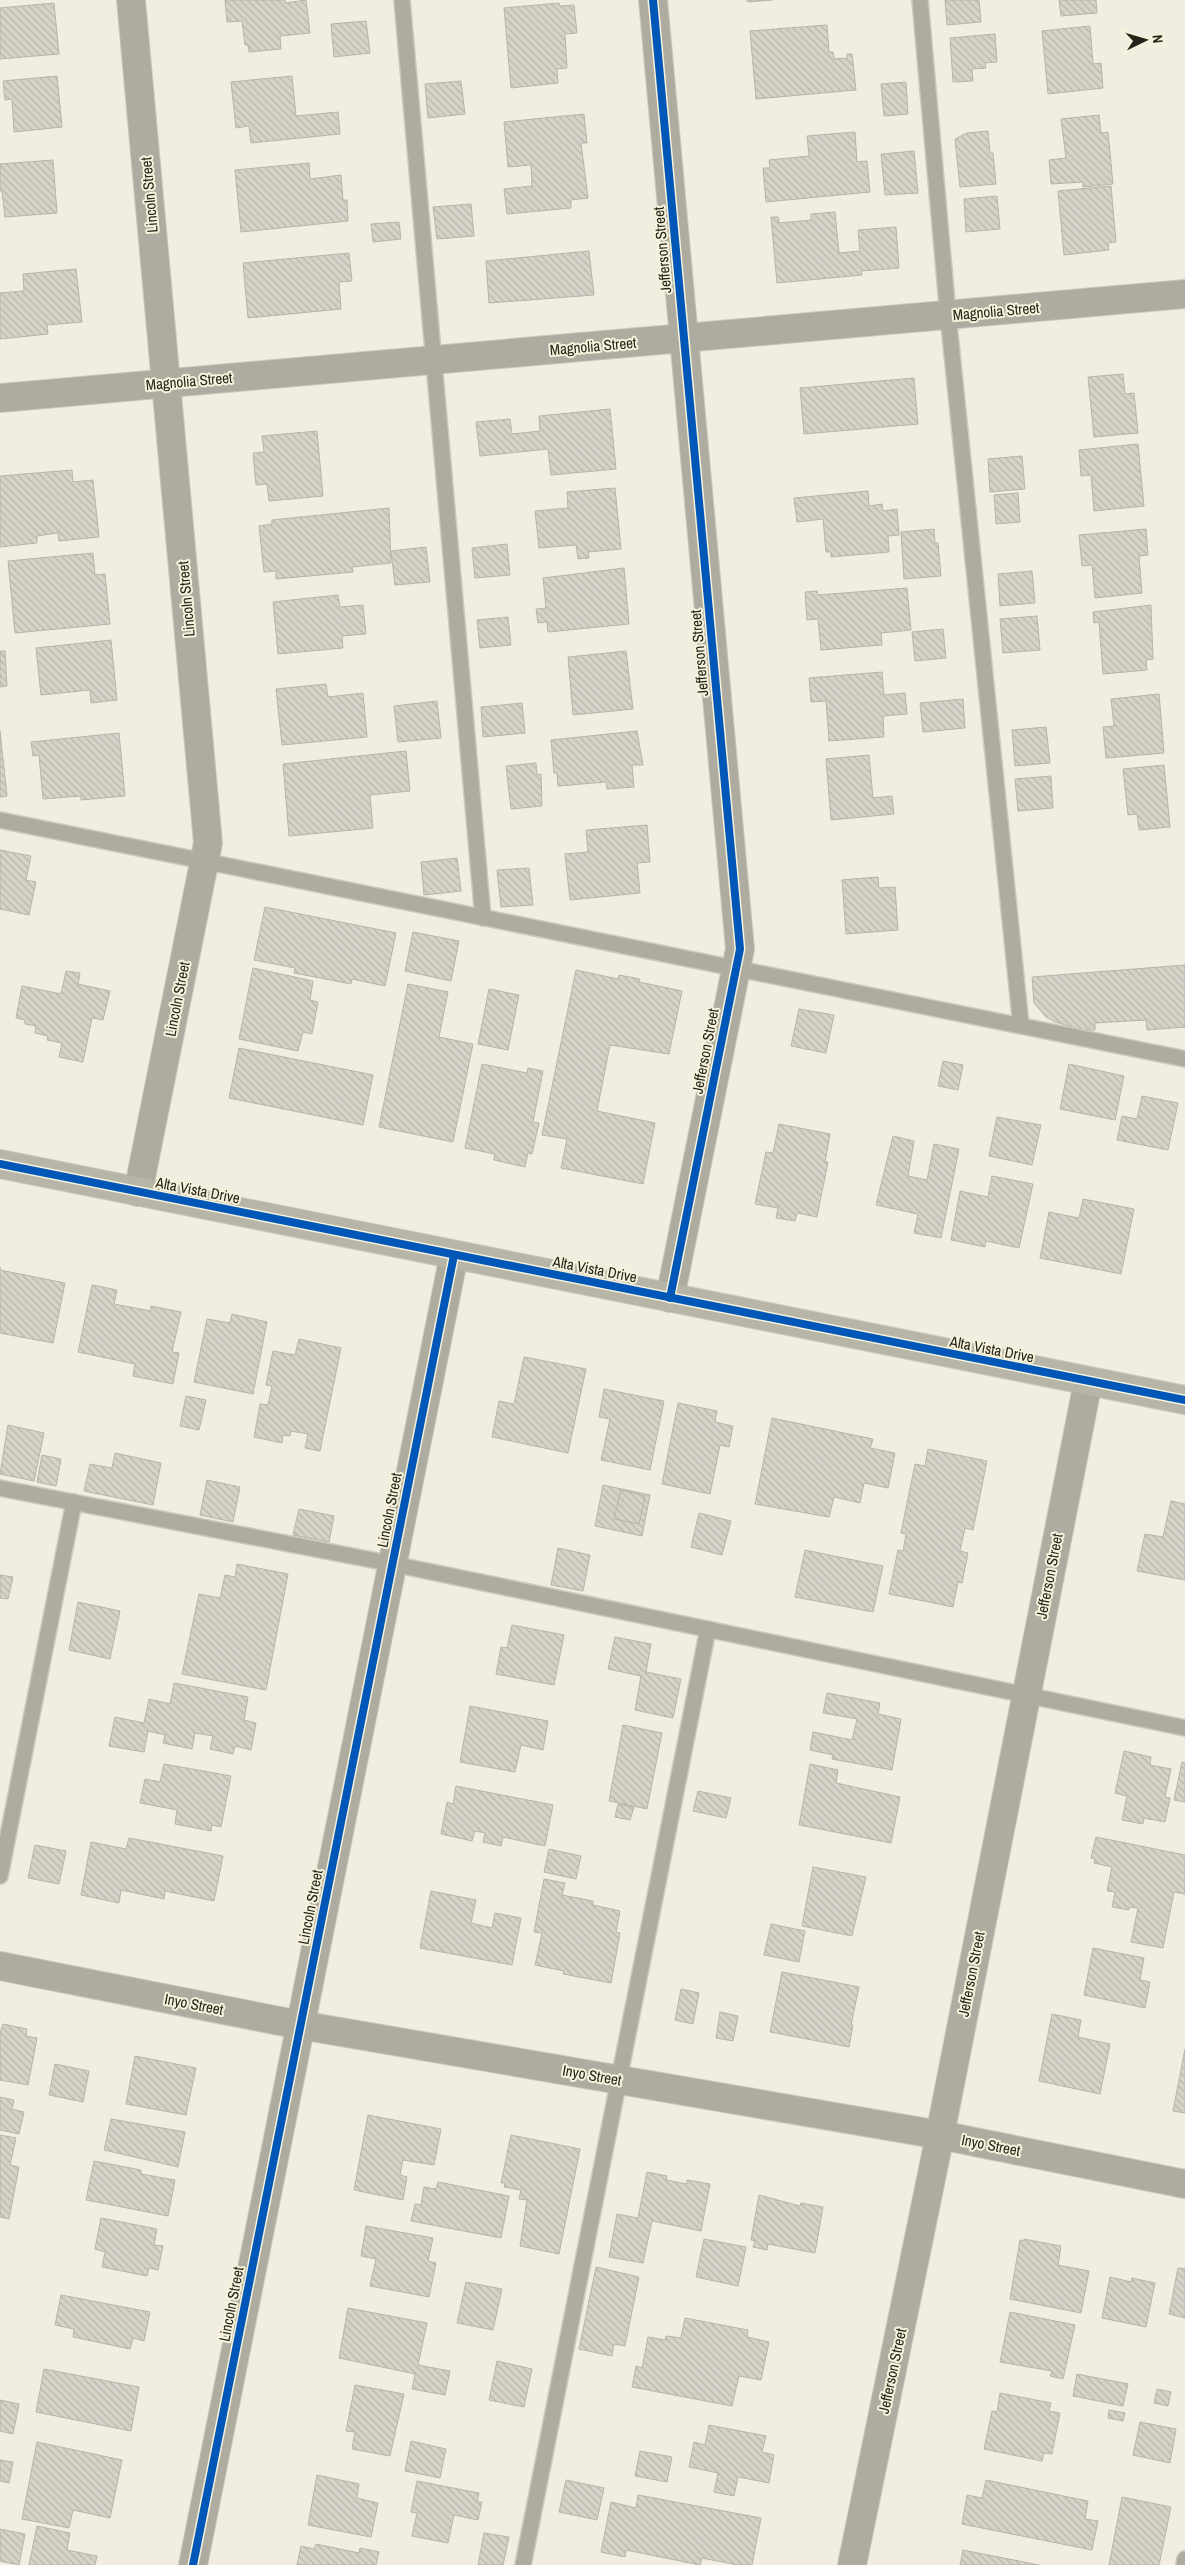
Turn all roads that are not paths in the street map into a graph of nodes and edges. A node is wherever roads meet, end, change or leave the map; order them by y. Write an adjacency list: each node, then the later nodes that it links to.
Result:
1 (131, 0): 9 (street, Lincoln Street)
2 (402, 0): 8 (lane)
3 (653, 0): 7 (street, Jefferson Street)
4 (920, 0): 6 (lane)
5 (1185, 294): 6 (street, Magnolia Street)
6 (948, 315): 7 (street, Magnolia Street); 15 (lane)
7 (684, 338): 8 (street, Magnolia Street); 14 (street, Jefferson Street)
8 (434, 360): 9 (street, Magnolia Street); 13 (lane)
9 (166, 384): 10 (street, Magnolia Street); 12 (street, Lincoln Street)
10 (0, 398)
11 (0, 820): 12 (lane)
12 (204, 861): 13 (lane); 18 (street, Lincoln Street)
13 (483, 918): 14 (lane)
14 (736, 968): 15 (lane); 20 (street, Jefferson Street)
15 (1021, 1026): 16 (lane)
16 (1185, 1059)
17 (0, 1164): 18 (street, Alta Vista Drive)
18 (138, 1192): 19 (street, Alta Vista Drive)
19 (454, 1255): 20 (street, Alta Vista Drive); 25 (street, Lincoln Street)
20 (670, 1298): 21 (street, Alta Vista Drive)
21 (1088, 1382): 22 (street, Alta Vista Drive); 27 (street, Jefferson Street)
22 (1185, 1400)
23 (0, 1488): 24 (lane)
24 (74, 1502): 25 (lane); 29 (lane)
25 (393, 1564): 26 (lane); 31 (street, Lincoln Street)
26 (708, 1629): 27 (lane); 32 (lane)
27 (1025, 1694): 28 (lane); 33 (street, Jefferson Street)
28 (1185, 1728)
29 (0, 1876)
30 (0, 1966): 31 (street, Inyo Street)
31 (300, 2026): 32 (street, Inyo Street); 36 (street, Lincoln Street)
32 (620, 2080): 33 (street, Inyo Street); 37 (lane)
33 (940, 2135): 34 (street, Inyo Street); 38 (street, Jefferson Street)
34 (1185, 2184)
35 (1185, 2559): 39 (lane)
36 (193, 2565)
37 (523, 2565)
38 (852, 2565)
39 (1184, 2565)

